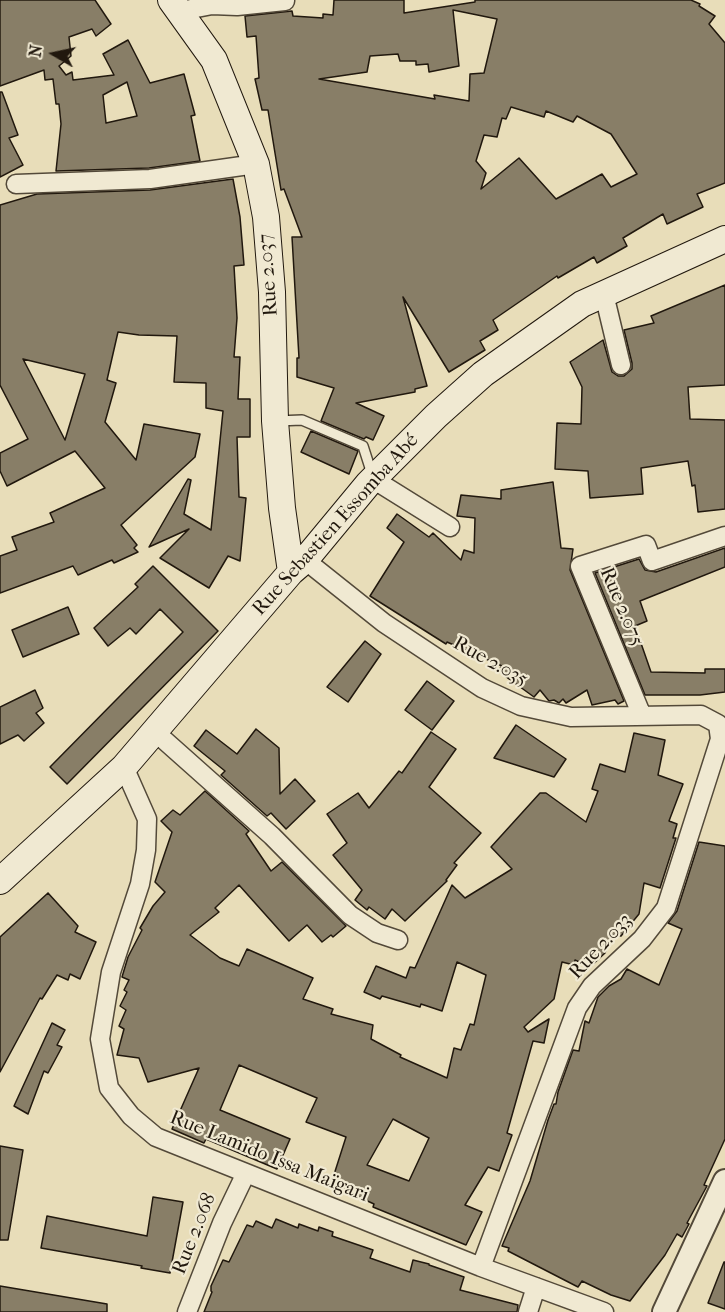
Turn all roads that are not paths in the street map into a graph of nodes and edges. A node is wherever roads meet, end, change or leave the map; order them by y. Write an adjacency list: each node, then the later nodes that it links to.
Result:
1 (285, 1): 2 (street)
2 (176, 6): 3 (main road, Rue 2.037)
3 (256, 164): 4 (street); 8 (main road, Rue 2.037)
4 (16, 184)
5 (725, 238): 6 (main road, Rue Sebastien Essomba Abé)
6 (604, 294): 7 (street); 9 (main road, Rue Sebastien Essomba Abé)
7 (621, 365)
8 (274, 421): 9 (lane); 12 (main road, Rue 2.037)
9 (373, 479): 10 (street); 12 (main road, Rue Sebastien Essomba Abé)
10 (450, 527)
11 (725, 536): 13 (street, Rue 2.075)
12 (298, 566): 13 (street, Rue 2.035); 15 (main road, Rue Sebastien Essomba Abé)
13 (642, 716): 14 (street, Rue 2.035)
14 (718, 724): 21 (street, Rue 2.033)
15 (154, 731): 16 (main road, Rue Sebastien Essomba Abé); 18 (street)
16 (124, 767): 17 (main road, Rue Sebastien Essomba Abé); 19 (street, Rue Lamido Issa Maïgari)
17 (0, 881)
18 (398, 940)
19 (246, 1173): 21 (street, Rue Lamido Issa Maïgari); 23 (street, Rue 2.068)
20 (725, 1181): 26 (street)
21 (481, 1267): 22 (street, Rue Lamido Issa Maïgari)
22 (536, 1287): 24 (street); 25 (street, Rue Lamido Issa Maïgari)
23 (187, 1312)
24 (528, 1312)
25 (604, 1312)
26 (664, 1312)

